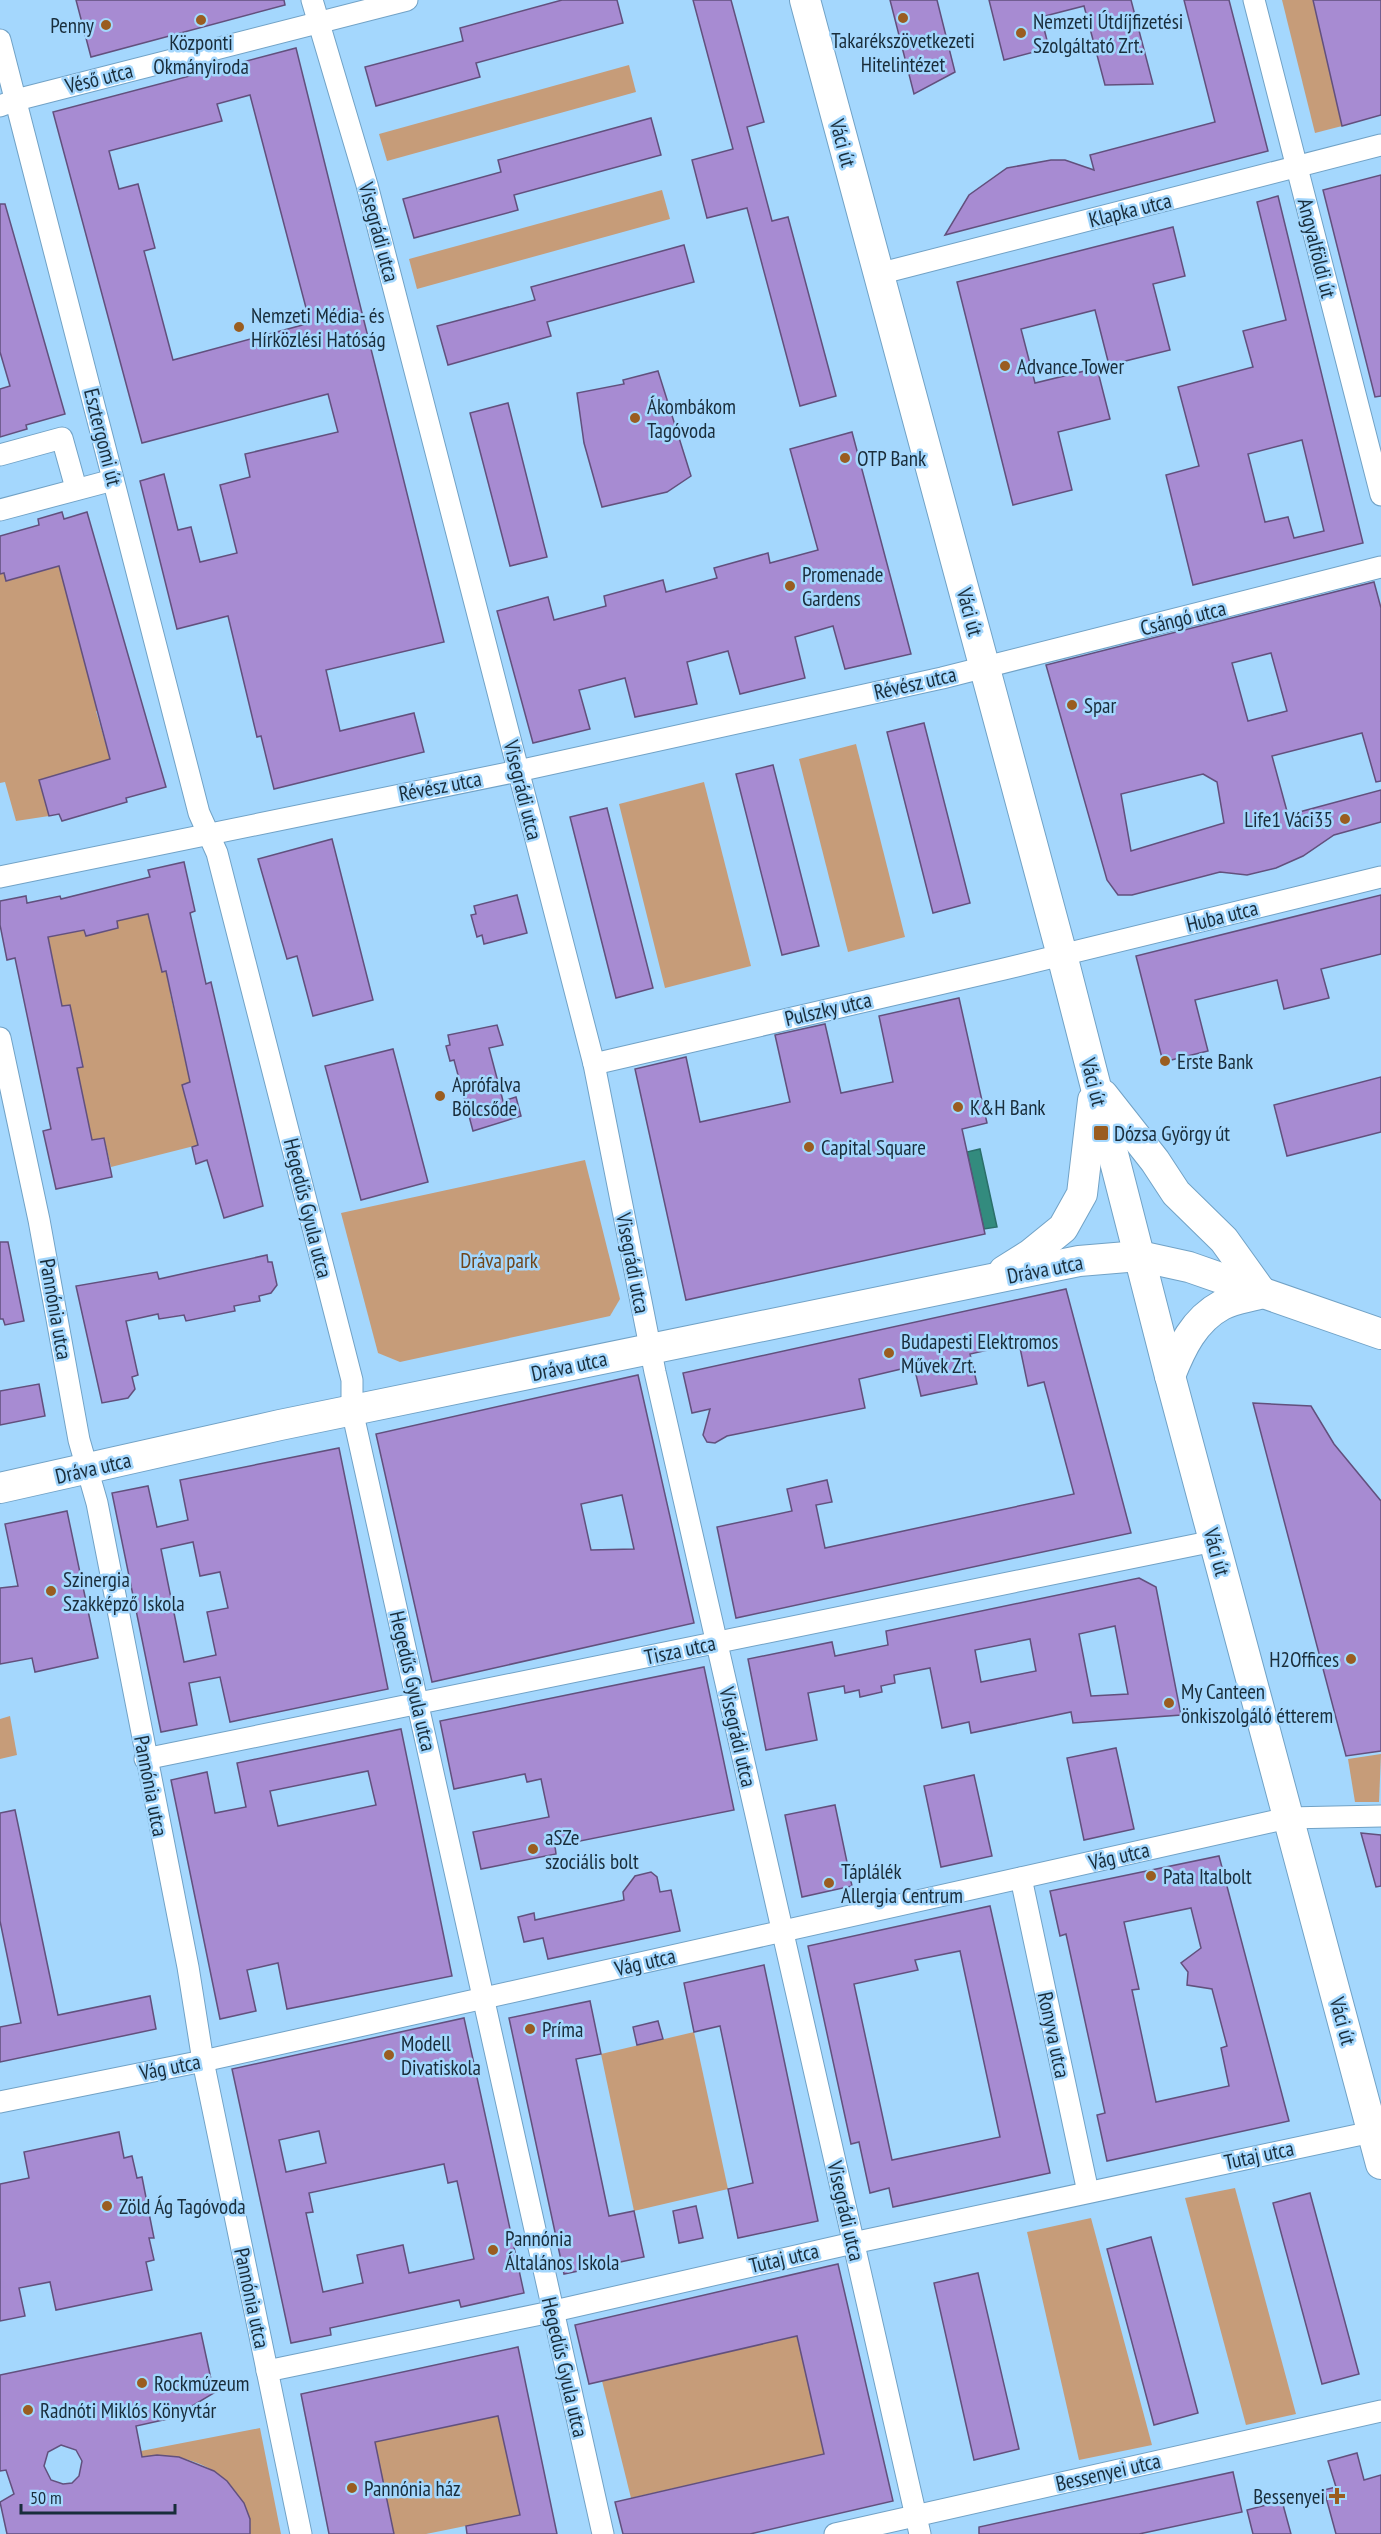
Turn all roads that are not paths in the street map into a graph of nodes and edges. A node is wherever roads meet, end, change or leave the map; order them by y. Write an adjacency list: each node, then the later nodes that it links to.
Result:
1 (312, 0): 5 (street, Visegrádi utca)
2 (407, 0): 5 (street, Véső utca)
3 (805, 0): 10 (main road, Váci út)
4 (1254, 0): 9 (street, Angyalföldi út)
5 (317, 23): 7 (street, Véső utca); 18 (street, Visegrádi utca)
6 (0, 40): 7 (street, Esztergomi út)
7 (8, 103): 12 (street, Esztergomi út)
8 (1381, 145): 9 (street, Klapka utca)
9 (1297, 167): 10 (street, Klapka utca); 14 (street, Angyalföldi út)
10 (878, 274): 17 (main road, Váci út)
11 (0, 455): 13 (street)
12 (113, 480): 13 (street); 19 (street, Esztergomi út)
13 (76, 489): 15 (street)
14 (1381, 495)
15 (0, 510)
16 (1381, 567): 17 (street, Csángó utca)
17 (984, 666): 18 (street, Révész utca); 22 (main road, Váci út)
18 (518, 771): 19 (street, Révész utca); 24 (street, Visegrádi utca)
19 (208, 833): 20 (street, Révész utca); 32 (street, Hegedűs Gyula utca)
20 (0, 877)
21 (1381, 877): 22 (street, Huba utca)
22 (1062, 955): 24 (street, Pulszky utca); 25 (main road, Váci út)
23 (0, 1038): 33 (street, Pannónia utca)
24 (594, 1064): 30 (street, Visegrádi utca)
25 (1095, 1085): 26 (main road, Váci út); 27 (main road); 28 (main road)
26 (1139, 1256): 27 (main road, Dráva utca); 28 (main road); 31 (main road, Váci út)
27 (991, 1280): 30 (main road, Dráva utca)
28 (1262, 1293): 29 (main road); 31 (main road)
29 (1381, 1334)
30 (650, 1349): 32 (main road, Dráva utca); 36 (street, Visegrádi utca)
31 (1170, 1376): 35 (main road, Váci út)
32 (352, 1410): 33 (main road, Dráva utca); 37 (street, Hegedűs Gyula utca)
33 (86, 1470): 34 (main road, Dráva utca); 38 (street, Pannónia utca)
34 (0, 1488)
35 (1214, 1541): 36 (street, Tisza utca); 40 (main road, Váci út)
36 (717, 1642): 37 (street, Tisza utca); 42 (street, Visegrádi utca)
37 (418, 1703): 38 (street, Tisza utca); 43 (street, Hegedűs Gyula utca)
38 (145, 1759): 44 (street, Pannónia utca)
39 (1381, 1816): 40 (street, Vág utca)
40 (1288, 1818): 41 (street, Vág utca); 46 (main road, Váci út)
41 (1021, 1878): 42 (street, Vág utca); 48 (street, Ronyva utca)
42 (782, 1932): 43 (street, Vág utca); 49 (street, Visegrádi utca)
43 (483, 1998): 44 (street, Vág utca); 50 (street, Hegedűs Gyula utca)
44 (203, 2061): 45 (street, Vág utca); 51 (street, Pannónia utca)
45 (0, 2102)
46 (1377, 2131): 47 (main road, Váci út); 48 (street, Tutaj utca)
47 (1381, 2164)
48 (1088, 2192): 49 (street, Tutaj utca)
49 (853, 2242): 50 (street, Tutaj utca); 53 (street, Visegrádi utca)
50 (553, 2312): 51 (street, Tutaj utca); 55 (street, Hegedűs Gyula utca)
51 (267, 2371): 54 (street, Pannónia utca)
52 (1381, 2411): 53 (street, Bessenyei utca)
53 (918, 2525): 56 (street, Bessenyei utca)
54 (301, 2534)
55 (603, 2534)
56 (835, 2534)

